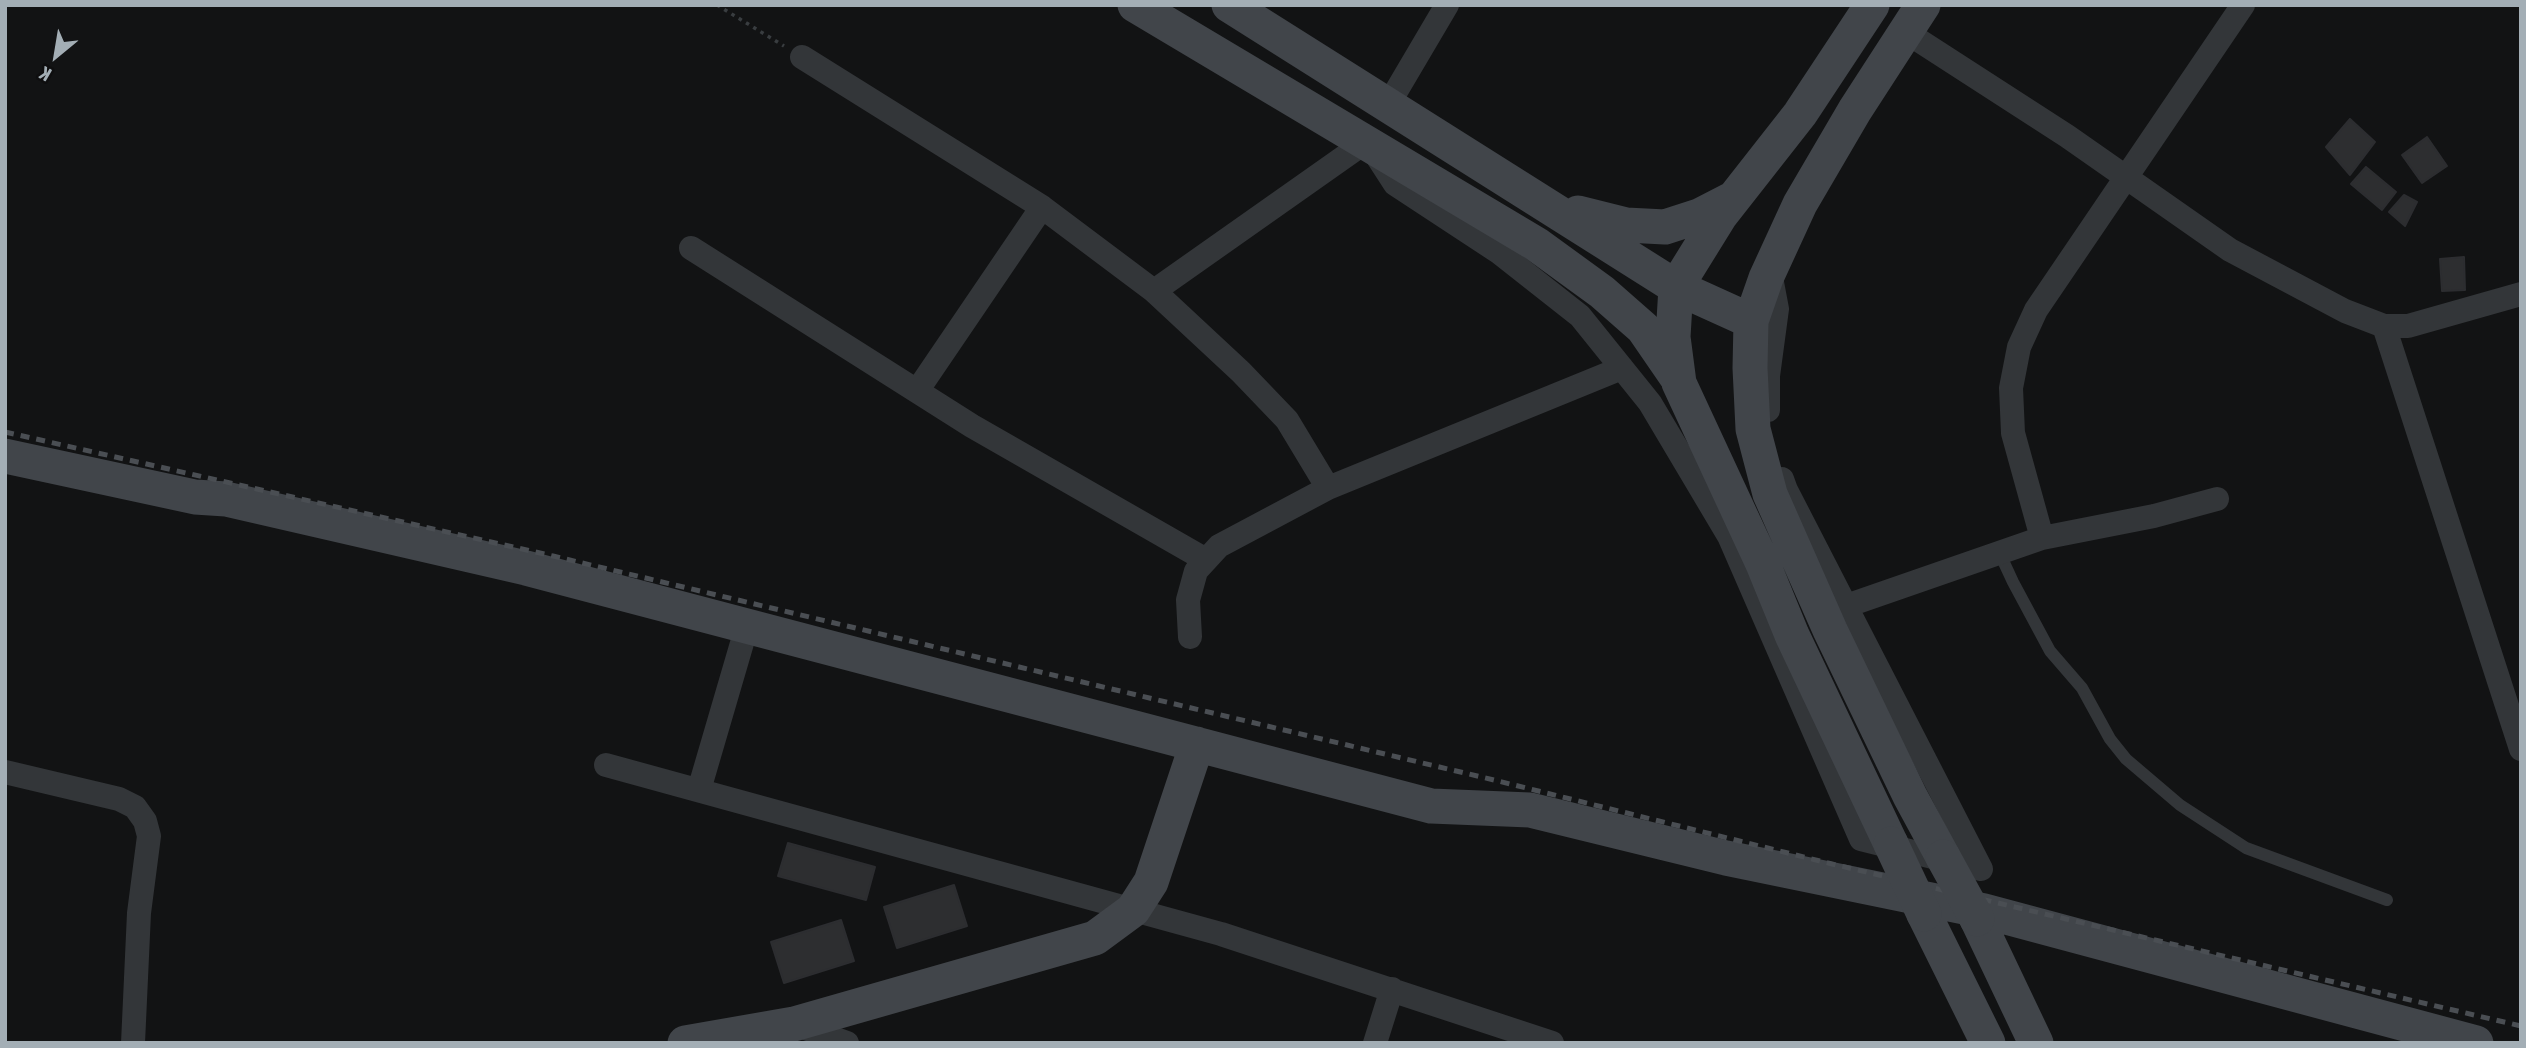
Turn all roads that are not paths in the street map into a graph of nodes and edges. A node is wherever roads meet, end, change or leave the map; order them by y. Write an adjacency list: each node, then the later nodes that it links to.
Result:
1 (1135, 5): 9 (main road)
2 (1229, 5): 8 (main road)
3 (1447, 5): 8 (street)
4 (2243, 5): 10 (street)
5 (1862, 9): 12 (main road)
6 (1915, 19): 10 (street); 15 (main road)
7 (802, 57): 13 (street)
8 (1388, 105): 9 (main road); 11 (main road)
9 (1367, 145): 17 (street); 21 (street); 22 (main road)
10 (2125, 177): 20 (street); 27 (street)
11 (1535, 198): 12 (main road); 16 (main road)
12 (1735, 198): 16 (main road)
13 (1042, 207): 17 (street); 23 (street)
14 (691, 248): 23 (street)
15 (1770, 270): 19 (main road); 30 (street)
16 (1676, 287): 19 (main road); 22 (main road)
17 (1154, 291): 25 (street)
18 (2521, 294): 20 (street)
19 (1751, 321): 48 (main road, bridge)
20 (2384, 326): 34 (street)
21 (1622, 368): 25 (street); 30 (street)
22 (1679, 383): 47 (main road, bridge)
23 (917, 391): 29 (street)
24 (5, 456): 31 (main road)
25 (1328, 488): 29 (street)
26 (2217, 499): 27 (street)
27 (2042, 538): 28 (street)
28 (2000, 554): 30 (street); 38 (lane)
29 (1206, 560): 32 (street)
30 (1846, 606)
31 (747, 626): 33 (main road); 37 (street)
32 (1190, 637)
33 (1197, 744): 39 (main road); 49 (main road)
34 (2521, 749)
35 (606, 765): 37 (street)
36 (5, 772): 42 (street)
37 (699, 790): 39 (street)
38 (2387, 900)
39 (1133, 910): 40 (street); 41 (main road)
40 (1392, 989): 45 (street); 46 (street)
41 (794, 1024): 43 (main road); 44 (street)
42 (133, 1043)
43 (685, 1043)
44 (848, 1043)
45 (1375, 1043)
46 (1552, 1043)
47 (1988, 1043)
48 (2036, 1043)
49 (2476, 1043)

